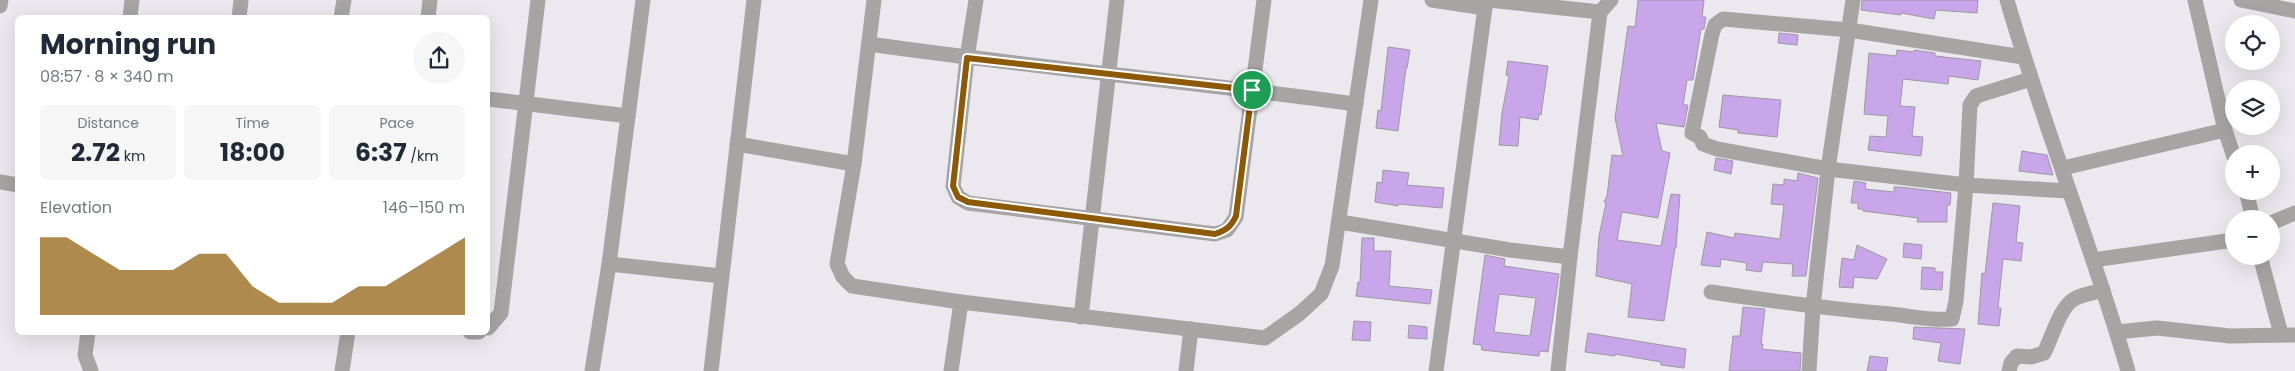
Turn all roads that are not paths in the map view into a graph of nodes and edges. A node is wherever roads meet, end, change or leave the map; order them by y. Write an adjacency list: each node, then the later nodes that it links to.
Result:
1 (1, 0): 21 (street)
2 (132, 0): 24 (street)
3 (241, 0): 25 (street)
4 (344, 0): 26 (street)
5 (430, 0): 27 (street)
6 (538, 0): 36 (street)
7 (643, 0): 38 (street)
8 (754, 0): 40 (street)
9 (874, 0): 29 (street)
10 (976, 0): 31 (street)
11 (1117, 0): 32 (street)
12 (1264, 0): 34 (street)
13 (1370, 0): 37 (street)
14 (1432, 0): 20 (street)
15 (1611, 0): 23 (street)
16 (1853, 0): 28 (street)
17 (2007, 0): 30 (street)
18 (2196, 0): 39 (street)
19 (2241, 0): 22 (street)
20 (1487, 3): 23 (street); 53 (street)
21 (0, 6)
22 (2295, 11)
23 (1600, 12): 55 (street)
24 (130, 15)
25 (239, 15)
26 (342, 15)
27 (428, 15)
28 (1849, 30): 30 (street); 44 (street); 44 (street)
29 (869, 44): 31 (street); 42 (street)
30 (2023, 57): 33 (street)
31 (967, 58): 32 (street); 51 (street)
32 (1109, 74): 34 (street); 51 (street)
33 (2031, 79): 43 (street); 47 (street)
34 (1252, 90): 37 (street); 51 (street)
35 (490, 99): 36 (street)
36 (526, 103): 38 (street); 65 (street)
37 (1356, 104): 52 (street)
38 (628, 116): 57 (street)
39 (2224, 130): 41 (street); 43 (street)
40 (737, 144): 42 (street); 59 (street)
41 (2230, 145)
42 (854, 164): 62 (street)
43 (2063, 168): 48 (street)
44 (1828, 169): 47 (street); 63 (street)
45 (0, 182): 46 (street)
46 (15, 184)
47 (1966, 185): 48 (street); 63 (street)
48 (2068, 191): 56 (street)
49 (2295, 213): 50 (street)
50 (2280, 219)
51 (1094, 220): 64 (street)
52 (1340, 222): 53 (street); 66 (street)
53 (1454, 241): 55 (street); 77 (street)
54 (2225, 241): 56 (street)
55 (1570, 257): 78 (street)
56 (2093, 260): 60 (street)
57 (609, 264): 59 (street); 73 (street)
58 (2263, 265): 70 (street)
59 (721, 276): 74 (street)
60 (2103, 290): 67 (street); 80 (street)
61 (1711, 292): 63 (street)
62 (960, 302): 64 (street); 75 (street)
63 (1813, 307): 79 (street)
64 (1082, 317): 66 (street)
65 (490, 326)
66 (1191, 329): 76 (street)
67 (2117, 332): 70 (street); 81 (street)
68 (88, 335): 71 (street)
69 (348, 335): 72 (street)
70 (2288, 335)
71 (91, 371)
72 (342, 371)
73 (592, 371)
74 (711, 371)
75 (951, 371)
76 (1186, 371)
77 (1436, 371)
78 (1558, 371)
79 (1809, 371)
80 (2009, 371)
81 (2128, 371)

